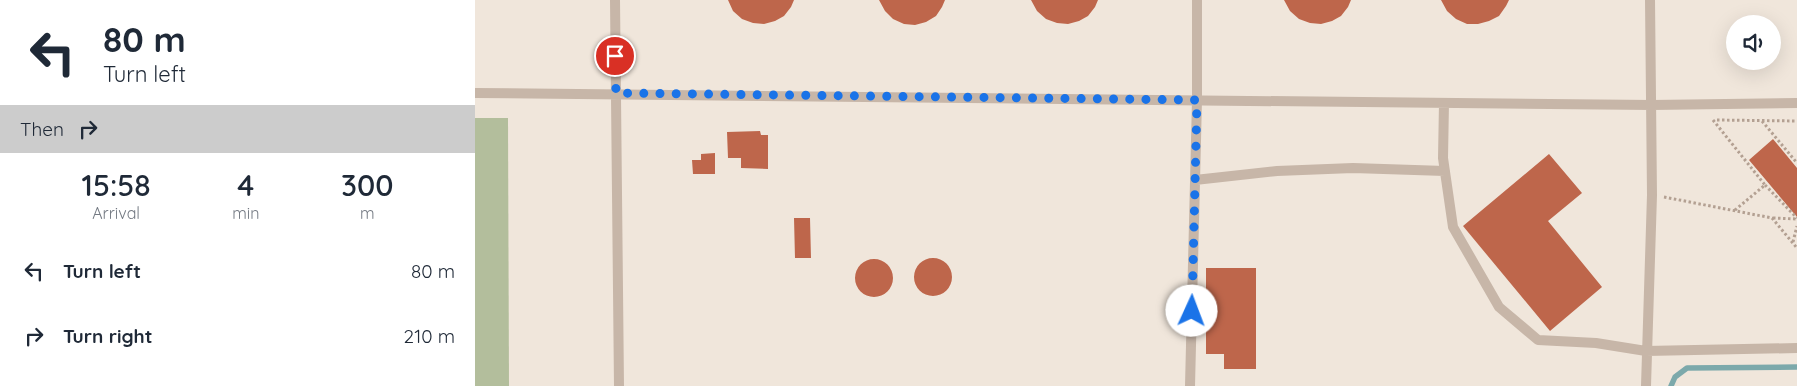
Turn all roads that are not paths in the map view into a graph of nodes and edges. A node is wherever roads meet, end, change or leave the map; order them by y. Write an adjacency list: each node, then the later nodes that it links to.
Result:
1 (615, 0): 5 (lane)
2 (1197, 0): 6 (lane)
3 (1650, 0): 9 (lane)
4 (475, 93): 5 (lane)
5 (616, 93): 6 (lane); 14 (lane)
6 (1197, 100): 7 (lane); 11 (lane)
7 (1444, 103): 9 (lane); 10 (lane)
8 (1797, 103): 9 (lane)
9 (1651, 105): 13 (lane)
10 (1445, 171): 11 (lane); 13 (lane)
11 (1195, 180): 15 (lane)
12 (1797, 348): 13 (lane)
13 (1646, 351): 16 (lane)
14 (619, 386)
15 (1189, 386)
16 (1646, 386)

